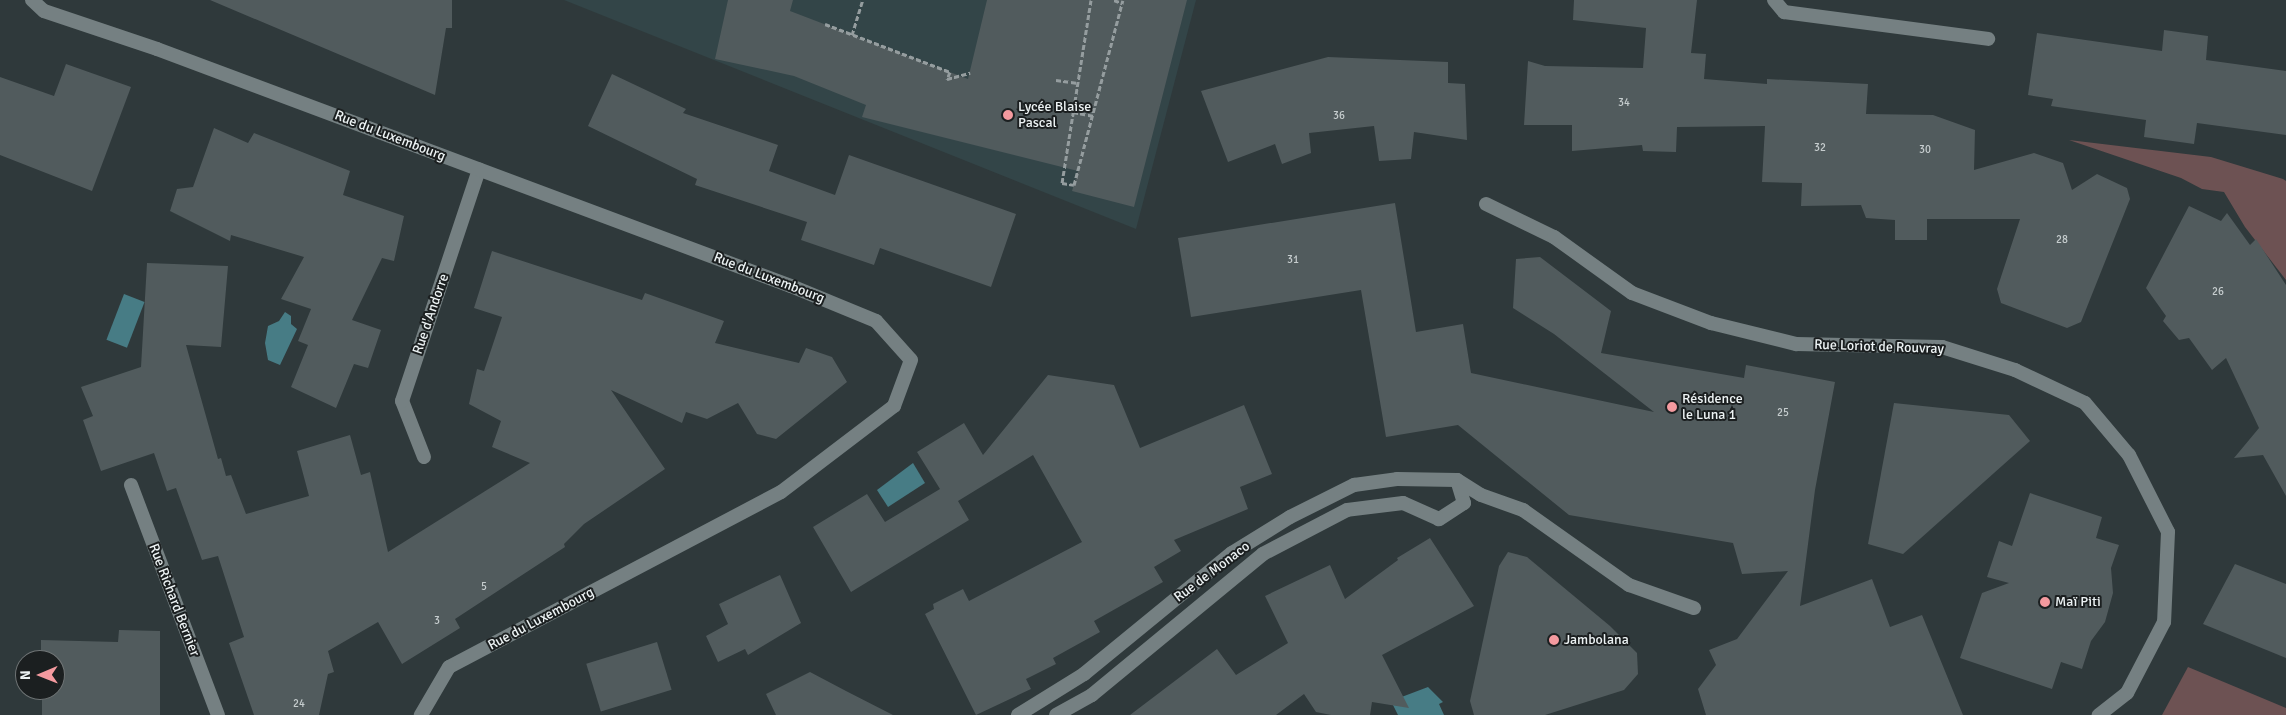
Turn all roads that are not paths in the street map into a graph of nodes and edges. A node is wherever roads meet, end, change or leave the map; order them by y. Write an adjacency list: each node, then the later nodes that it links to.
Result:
1 (32, 0): 4 (street, Rue du Luxembourg)
2 (1774, 0): 3 (street)
3 (1988, 39)
4 (479, 169): 6 (street, Rue d'Andorre); 11 (street, Rue du Luxembourg)
5 (1486, 204): 14 (street, Rue Loriot de Rouvray)
6 (424, 457)
7 (1457, 480): 9 (street, Rue de Monaco); 12 (street, Rue de Monaco); 13 (street, Rue de Monaco)
8 (131, 486): 10 (street, Rue Richard Bernier)
9 (1694, 608)
10 (218, 715)
11 (421, 715)
12 (1018, 715)
13 (1056, 715)
14 (2099, 715)

